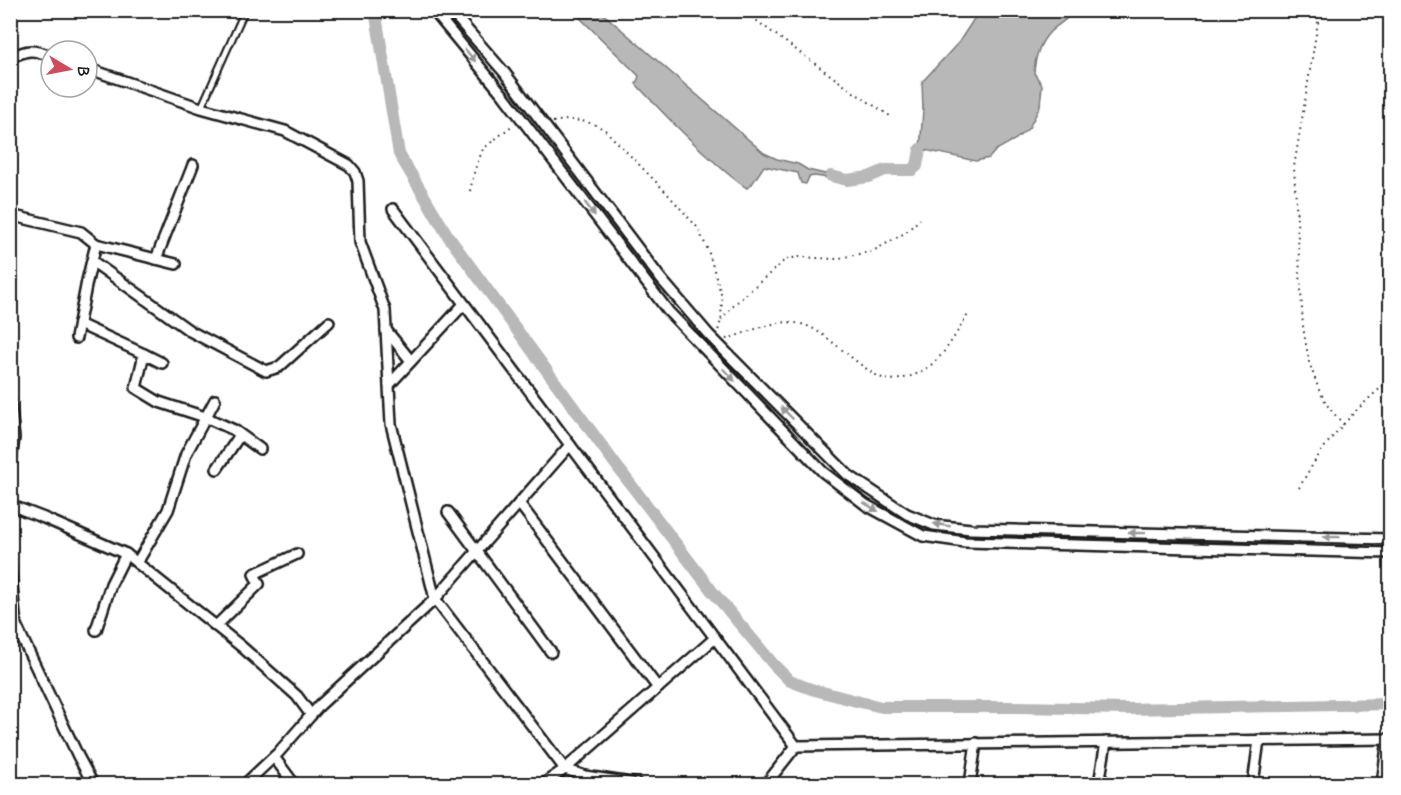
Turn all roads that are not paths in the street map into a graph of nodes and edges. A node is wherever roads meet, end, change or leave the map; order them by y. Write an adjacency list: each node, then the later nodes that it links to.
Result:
1 (245, 10): 7 (lane)
2 (433, 10): 9 (street, one-way to 9)
3 (450, 10): 8 (street)
4 (39, 52): 5 (street)
5 (10, 58)
6 (99, 72): 7 (street)
7 (201, 108): 20 (street)
8 (543, 124): 9 (street); 22 (street)
9 (532, 134): 23 (street, one-way to 23)
10 (193, 165): 14 (street)
11 (393, 209): 17 (street)
12 (10, 215): 13 (street)
13 (96, 244): 14 (street); 15 (street)
14 (156, 259): 16 (street)
15 (92, 261): 18 (street); 19 (street)
16 (176, 264)
17 (464, 304): 25 (street); 32 (street)
18 (329, 322)
19 (79, 324): 21 (street); 24 (street)
20 (386, 330): 25 (street); 27 (street)
21 (76, 338)
22 (716, 342): 23 (street); 39 (street, one-way to 22)
23 (706, 352): 41 (street, one-way to 41)
24 (144, 354): 26 (street); 30 (street)
25 (411, 361): 27 (street)
26 (162, 363)
27 (389, 385): 48 (street)
28 (10, 400): 34 (street)
29 (215, 400): 30 (street)
30 (205, 417): 31 (street); 46 (street)
31 (240, 435): 33 (street); 35 (street)
32 (570, 445): 36 (street); 52 (street)
33 (260, 449)
34 (10, 469)
35 (217, 469)
36 (519, 503): 42 (street); 54 (street)
37 (10, 505): 44 (street)
38 (448, 512): 42 (street)
39 (1007, 530): 40 (street, one-way to 39); 41 (street)
40 (1387, 539): 43 (street)
41 (1006, 543): 43 (street)
42 (477, 551): 48 (street); 53 (street)
43 (1387, 553)
44 (126, 554): 46 (street); 51 (street)
45 (297, 554): 50 (street)
46 (137, 563): 50 (street)
47 (10, 567): 49 (street)
48 (435, 599): 55 (street); 62 (street)
49 (13, 626): 63 (street)
50 (216, 626): 55 (street)
51 (96, 630)
52 (715, 638): 54 (street); 60 (street)
53 (551, 652)
54 (658, 688): 62 (street)
55 (311, 715): 61 (street)
56 (1390, 739): 57 (street); 72 (street)
57 (1259, 740): 58 (street); 71 (street)
58 (1106, 742): 59 (street); 70 (street)
59 (976, 743): 60 (street); 69 (street)
60 (796, 746): 68 (street)
61 (274, 757): 64 (street); 65 (street)
62 (565, 769): 66 (street); 67 (street)
63 (93, 784)
64 (245, 784)
65 (294, 784)
66 (543, 784)
67 (638, 784)
68 (766, 784)
69 (970, 784)
70 (1099, 784)
71 (1253, 784)
72 (1382, 784)

